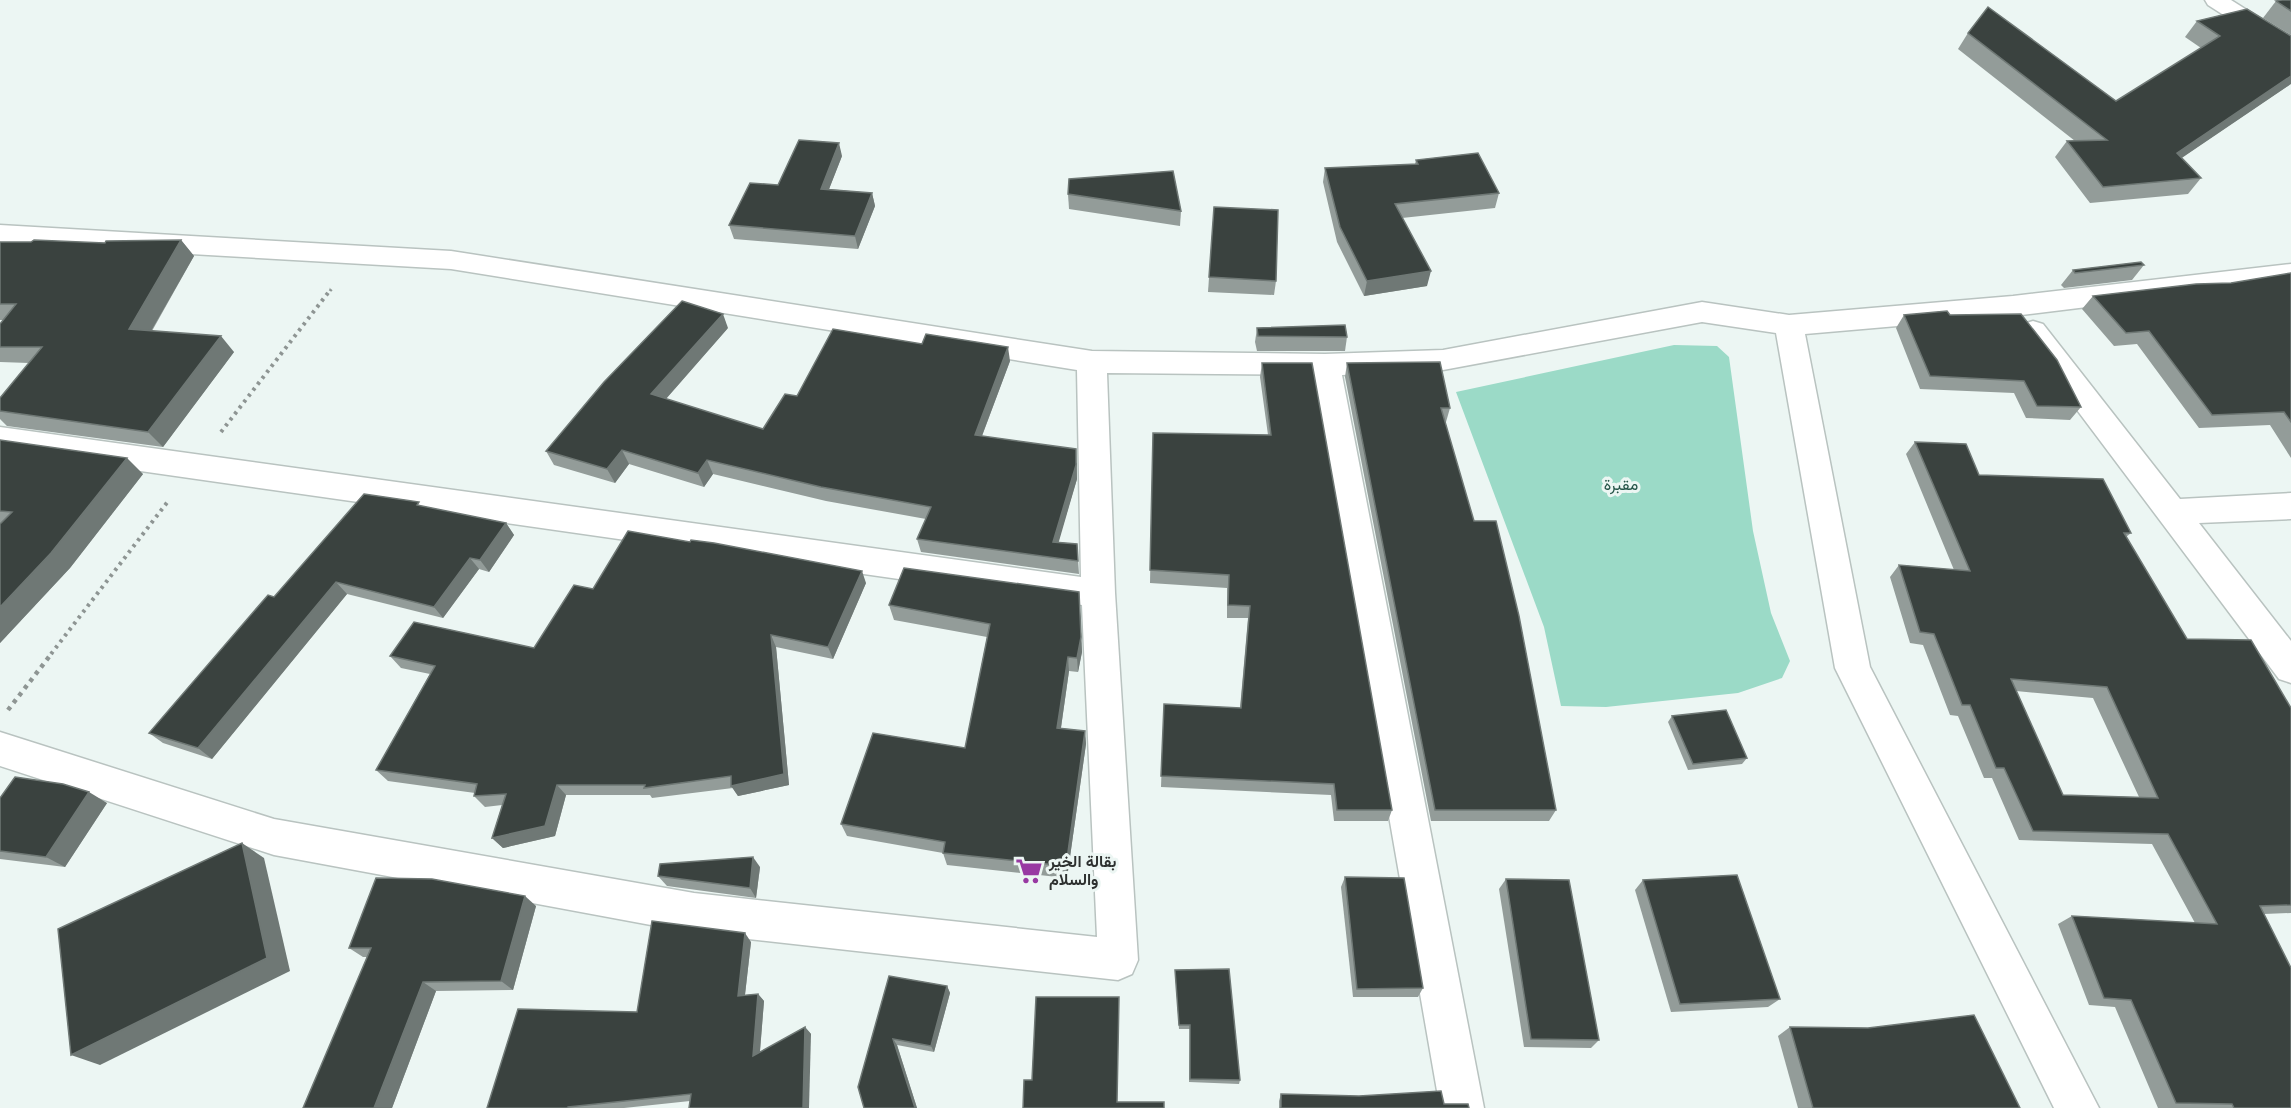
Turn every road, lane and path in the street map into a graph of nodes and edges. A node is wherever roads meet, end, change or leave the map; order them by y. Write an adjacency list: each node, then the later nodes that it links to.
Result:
1 (2216, 0): 2 (street)
2 (2288, 43)
3 (0, 234): 7 (street)
4 (2291, 273): 5 (street)
5 (2013, 306): 6 (street); 11 (street)
6 (1789, 325): 8 (street); 16 (street)
7 (1092, 362): 8 (street); 12 (street)
8 (1325, 365): 15 (street)
9 (0, 439): 12 (street)
10 (2291, 506): 11 (street)
11 (2173, 512): 13 (street)
12 (1098, 593): 14 (street)
13 (2291, 668)
14 (0, 749)
15 (1462, 1108)
16 (2077, 1108)

